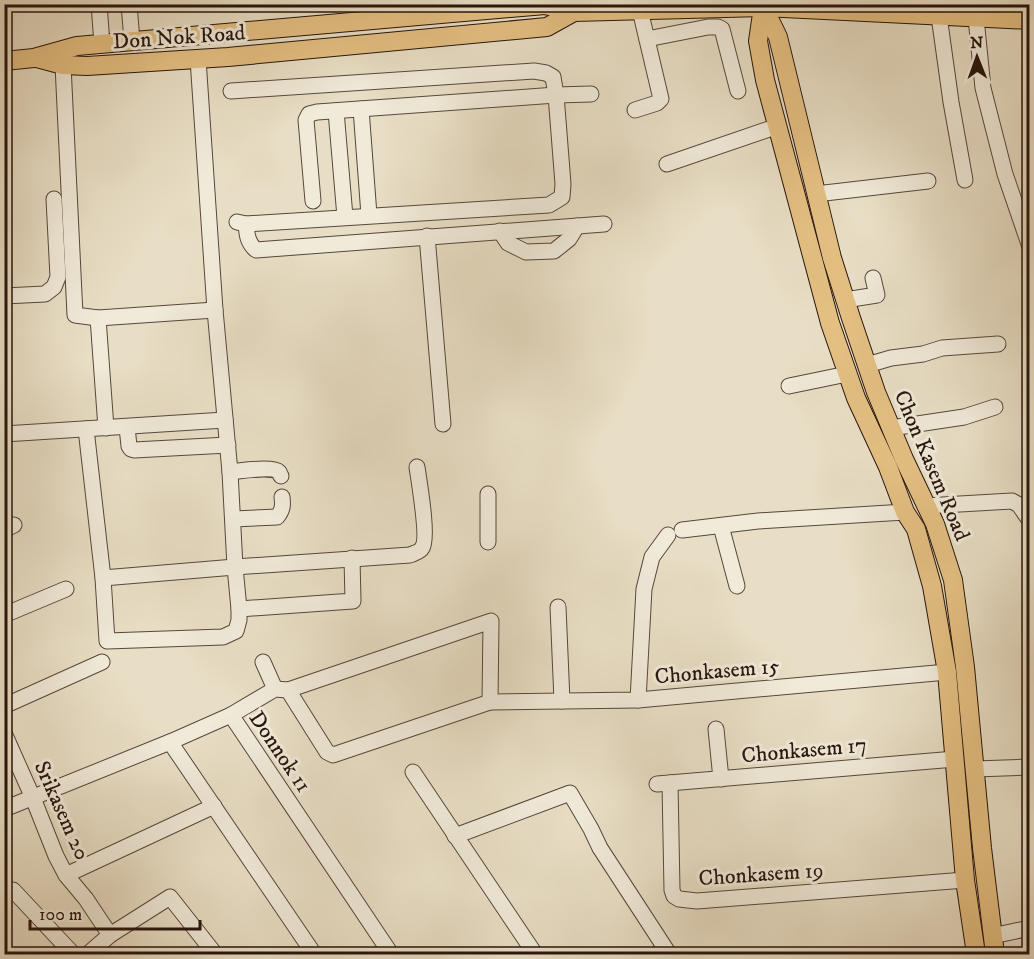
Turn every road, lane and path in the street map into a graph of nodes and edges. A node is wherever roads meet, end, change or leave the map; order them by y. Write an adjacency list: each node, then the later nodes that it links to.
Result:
1 (99, 4): 13 (street)
2 (129, 4): 12 (street)
3 (762, 6): 7 (main road, Don Nok Road); 8 (main road, Don Nok Road); 25 (main road, Chon Kasem Road); 29 (main road, Chon Kasem Road)
4 (493, 7): 5 (main road, Don Nok Road); 6 (main road, Don Nok Road)
5 (574, 8): 7 (main road, Don Nok Road); 15 (main road, Don Nok Road)
6 (420, 10): 12 (main road, Don Nok Road)
7 (640, 10): 11 (street)
8 (939, 16): 9 (main road, Don Nok Road); 27 (street)
9 (976, 18): 10 (main road, Don Nok Road); 38 (street)
10 (1029, 22)
11 (647, 39): 19 (street); 23 (street)
12 (132, 41): 13 (main road, Don Nok Road)
13 (102, 44): 14 (main road, Don Nok Road)
14 (34, 58): 16 (main road, Don Nok Road); 17 (main road, Don Nok Road)
15 (198, 59): 17 (main road, Don Nok Road); 42 (street)
16 (4, 61)
17 (63, 64): 43 (street)
18 (231, 91): 21 (street)
19 (738, 91)
20 (591, 94): 21 (street)
21 (556, 95): 22 (street); 32 (street)
22 (362, 109): 24 (street); 32 (street)
23 (635, 110)
24 (336, 111): 31 (street); 33 (street)
25 (778, 126): 26 (street); 46 (main road, Chon Kasem Road)
26 (667, 164)
27 (965, 180)
28 (928, 181): 29 (street)
29 (816, 194): 41 (main road, Chon Kasem Road)
30 (54, 199): 40 (street)
31 (313, 201)
32 (369, 215): 33 (street)
33 (345, 217): 37 (street)
34 (604, 224): 35 (street)
35 (577, 226): 36 (street); 36 (street)
36 (500, 231): 37 (street)
37 (427, 236): 51 (street)
38 (1029, 247)
39 (873, 278): 41 (street)
40 (4, 296)
41 (845, 300): 45 (main road, Chon Kasem Road)
42 (215, 310): 43 (street); 49 (street)
43 (98, 318): 53 (street)
44 (998, 344): 45 (street)
45 (867, 365): 54 (main road, Chon Kasem Road)
46 (848, 374): 47 (street); 65 (main road, Chon Kasem Road)
47 (789, 386)
48 (995, 407): 54 (street)
49 (225, 420): 50 (street); 57 (street)
50 (197, 421): 52 (street); 58 (street)
51 (443, 424)
52 (128, 427): 53 (street); 58 (street)
53 (106, 428): 55 (street)
54 (891, 428): 64 (main road, Chon Kasem Road)
55 (86, 429): 56 (street); 72 (street)
56 (4, 434)
57 (228, 445): 58 (street); 60 (street)
58 (199, 447)
59 (417, 467): 70 (street)
60 (230, 472): 61 (street); 66 (street)
61 (281, 476)
62 (488, 494): 69 (street)
63 (282, 497): 66 (street)
64 (925, 506): 67 (street); 92 (main road, Chon Kasem Road)
65 (905, 512): 68 (street); 80 (main road, Chon Kasem Road)
66 (233, 519): 71 (street)
67 (1029, 521)
68 (721, 526): 73 (street); 83 (street)
69 (488, 542)
70 (352, 558): 71 (street); 76 (street)
71 (235, 567): 72 (street); 76 (street)
72 (103, 578): 76 (street)
73 (737, 586)
74 (66, 589): 77 (street)
75 (558, 607): 82 (street)
76 (239, 609)
77 (4, 615)
78 (102, 662): 85 (street)
79 (263, 662): 81 (street)
80 (947, 672): 83 (street, Chonkasem 15); 90 (main road, Chon Kasem Road)
81 (282, 690): 84 (street, Chonkasem 15); 84 (street); 86 (street)
82 (562, 700): 83 (street, Chonkasem 15); 84 (street, Chonkasem 15)
83 (638, 700)
84 (490, 702)
85 (4, 706)
86 (231, 715): 89 (street, Donnok 11); 110 (street, Donnok 11)
87 (716, 729): 94 (street)
88 (4, 733): 96 (street, Srikasem 20)
89 (170, 742): 96 (street, Donnok 11); 97 (street)
90 (955, 759): 94 (street, Chonkasem 17); 101 (main road, Chon Kasem Road)
91 (1029, 767): 92 (street)
92 (975, 769): 105 (main road, Chon Kasem Road)
93 (413, 772): 99 (street)
94 (721, 779): 95 (street, Chonkasem 17)
95 (663, 784): 101 (street, Chonkasem 19)
96 (33, 798): 98 (street, Donnok 11); 100 (street, Srikasem 20)
97 (214, 806): 100 (street); 109 (street)
98 (4, 809)
99 (455, 836): 111 (street); 112 (street)
100 (66, 874): 104 (street, Srikasem 20)
101 (965, 880): 113 (main road, Chon Kasem Road)
102 (13, 890): 107 (street)
103 (1029, 928): 105 (street)
104 (110, 935): 106 (street); 108 (street)
105 (994, 945)
106 (212, 953)
107 (72, 954)
108 (87, 954)
109 (314, 954)
110 (390, 954)
111 (536, 954)
112 (669, 954)
113 (976, 954)

